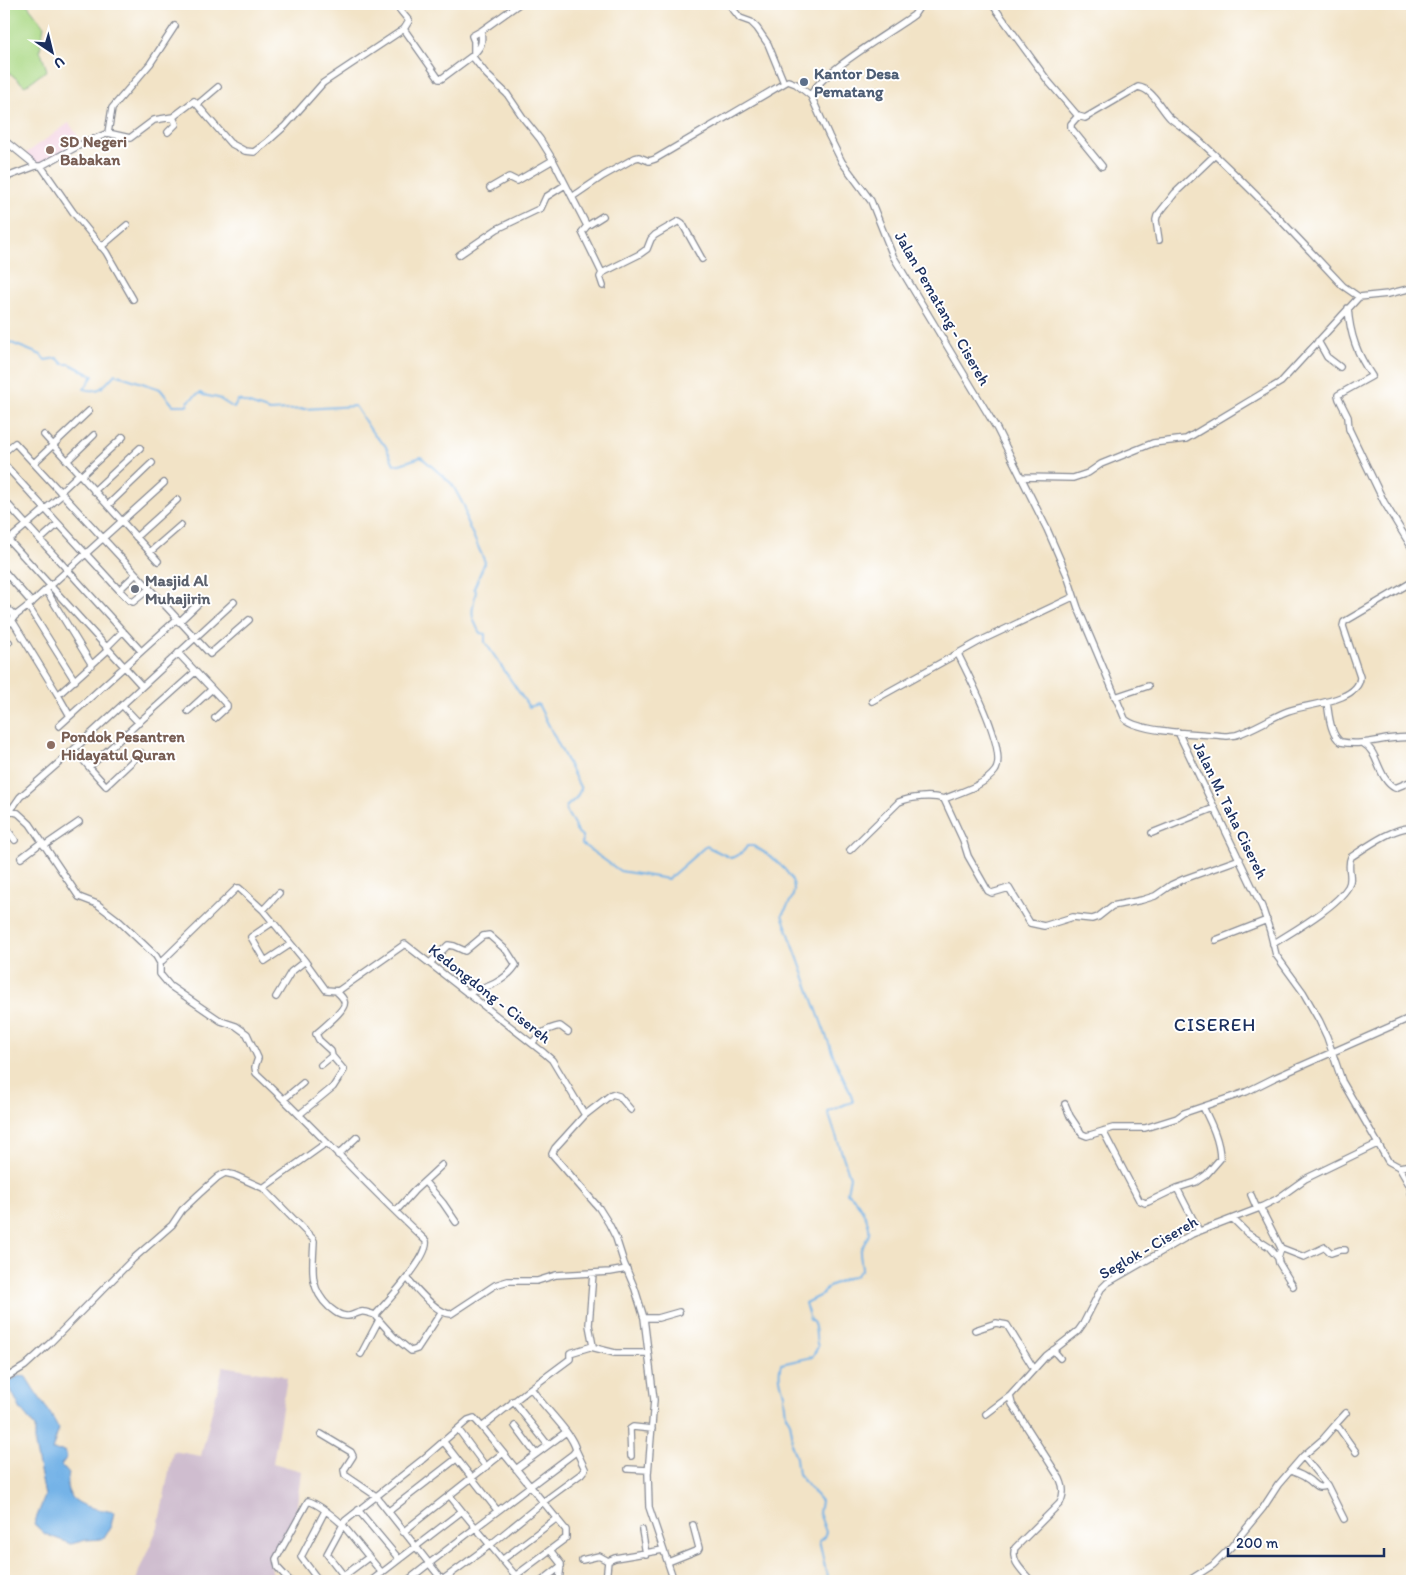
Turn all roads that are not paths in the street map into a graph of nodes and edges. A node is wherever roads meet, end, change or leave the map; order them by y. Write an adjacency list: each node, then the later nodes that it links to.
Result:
1 (395, 4): 7 (street)
2 (518, 4): 8 (street)
3 (729, 4): 10 (street)
4 (917, 4): 12 (street)
5 (992, 4): 14 (street)
6 (175, 26): 17 (street)
7 (404, 29): 9 (street); 13 (street)
8 (480, 32): 9 (street); 9 (street)
9 (473, 55): 20 (street)
10 (784, 83): 12 (street); 26 (street)
11 (218, 87): 13 (street)
12 (811, 96): 54 (street, Jalan Pematang - Cisereh)
13 (198, 104): 15 (street)
14 (1078, 116): 19 (street); 22 (street)
15 (173, 117): 16 (street); 17 (street)
16 (168, 132)
17 (108, 133): 21 (street)
18 (4, 140): 21 (street)
19 (1215, 155): 30 (street); 37 (street)
20 (554, 160): 24 (street); 25 (street)
21 (39, 166): 23 (street); 31 (street)
22 (1102, 166)
23 (4, 178)
24 (565, 184): 26 (street); 32 (street)
25 (490, 188)
26 (572, 197): 29 (street)
27 (604, 216): 29 (street)
28 (127, 225): 31 (street)
29 (587, 226): 34 (street)
30 (1159, 240)
31 (101, 247): 38 (street)
32 (459, 255)
33 (702, 259): 34 (street)
34 (602, 273): 35 (street)
35 (603, 286)
36 (1412, 288): 37 (street)
37 (1358, 297): 39 (street)
38 (133, 299)
39 (1348, 308): 40 (street); 70 (street)
40 (1318, 341): 41 (street); 54 (street)
41 (1340, 367)
42 (90, 411): 46 (street)
43 (44, 435): 46 (street)
44 (94, 435): 49 (street)
45 (123, 437): 53 (street)
46 (53, 445): 49 (street); 51 (street)
47 (140, 448): 56 (street)
48 (4, 452): 51 (street)
49 (67, 460): 53 (street)
50 (152, 462): 60 (street)
51 (34, 463): 57 (street)
52 (4, 464): 61 (street)
53 (80, 475): 56 (street); 57 (street)
54 (1021, 477): 81 (street, Jalan M. Taha Cisereh)
55 (164, 483): 62 (street)
56 (94, 490): 60 (street)
57 (61, 493): 61 (street); 67 (street)
58 (4, 500): 65 (street)
59 (177, 500): 66 (street)
60 (108, 505): 62 (street)
61 (44, 509): 63 (street); 65 (street)
62 (122, 521): 66 (street); 67 (street)
63 (58, 524): 69 (street); 72 (street)
64 (181, 524): 71 (street)
65 (26, 525): 68 (street); 69 (street)
66 (136, 536): 71 (street)
67 (103, 538): 72 (street); 76 (street)
68 (5, 540): 79 (street)
69 (40, 540): 75 (street)
70 (1412, 548)
71 (150, 552): 73 (street)
72 (85, 555): 75 (street); 80 (street)
73 (158, 561)
74 (4, 571): 85 (street)
75 (67, 571): 79 (street); 90 (street)
76 (136, 574): 78 (street); 80 (street)
77 (1412, 582): 106 (street)
78 (149, 588): 80 (street); 87 (street)
79 (48, 589): 85 (street); 92 (street); 96 (street)
80 (119, 590)
81 (1073, 597): 95 (street); 104 (street, Jalan M. Taha Cisereh)
82 (201, 601): 87 (street)
83 (234, 602): 91 (street)
84 (4, 605): 86 (street)
85 (30, 605): 86 (street); 99 (street)
86 (13, 618): 89 (street); 103 (street)
87 (178, 620): 91 (street); 93 (street)
88 (249, 620): 91 (street)
89 (4, 625)
90 (123, 631): 92 (street); 93 (street)
91 (195, 638): 94 (street)
92 (107, 649): 96 (street); 97 (street)
93 (141, 651): 97 (street)
94 (178, 653): 98 (street); 100 (street)
95 (958, 654): 105 (street); 120 (street)
96 (92, 665): 99 (street)
97 (124, 667): 100 (street); 109 (street)
98 (196, 672): 102 (street); 111 (street)
99 (75, 681): 103 (street)
100 (142, 686): 107 (street)
101 (1148, 686): 104 (street)
102 (212, 690): 108 (street); 110 (street)
103 (58, 695): 109 (street)
104 (1115, 697): 113 (street, Jalan M. Taha Cisereh)
105 (872, 701)
106 (1327, 702): 113 (street); 115 (street)
107 (122, 704): 111 (street); 116 (street)
108 (188, 711)
109 (70, 716): 112 (street)
110 (215, 718)
111 (139, 723): 118 (street)
112 (59, 726)
113 (1178, 732): 122 (street, Jalan M. Taha Cisereh)
114 (1412, 738): 115 (street)
115 (1364, 744): 119 (street)
116 (74, 749): 118 (street); 123 (street)
117 (141, 753): 118 (street)
118 (89, 767)
119 (1412, 781)
120 (944, 799): 131 (street); 133 (street)
121 (4, 806): 123 (street)
122 (1214, 808): 128 (street); 133 (street, Jalan M. Taha Cisereh)
123 (10, 811): 124 (street); 130 (street)
124 (4, 820)
125 (79, 822): 130 (street)
126 (4, 825): 129 (street)
127 (1412, 828): 140 (street)
128 (1152, 833)
129 (16, 840)
130 (43, 844): 132 (street); 142 (street)
131 (850, 850)
132 (21, 858)
133 (1240, 858): 136 (street, Jalan M. Taha Cisereh)
134 (279, 893): 135 (street)
135 (263, 910): 137 (street); 142 (street)
136 (1267, 920): 138 (street); 140 (street, Jalan M. Taha Cisereh)
137 (273, 922): 139 (street); 139 (street)
138 (1216, 940)
139 (291, 944): 141 (street)
140 (1273, 944): 150 (street, Jalan M. Taha Cisereh)
141 (305, 960): 144 (street); 146 (street)
142 (160, 962): 154 (street)
143 (430, 964): 144 (street, Kedongdong - Cisereh); 145 (street, Kedongdong - Cisereh); 145 (street)
144 (336, 991): 151 (street)
145 (467, 993): 149 (street, Kedongdong - Cisereh)
146 (276, 997)
147 (1412, 1017): 150 (street)
148 (568, 1032): 149 (street)
149 (532, 1043): 159 (street, Kedongdong - Cisereh)
150 (1332, 1053): 156 (street); 163 (street, Jalan M. Taha Cisereh)
151 (332, 1056): 152 (street); 158 (street)
152 (321, 1065)
153 (302, 1083): 154 (street)
154 (284, 1099): 158 (street)
155 (1066, 1104): 160 (street)
156 (1203, 1107): 160 (street); 170 (street)
157 (631, 1110): 159 (street)
158 (300, 1114): 162 (street)
159 (585, 1115): 181 (street)
160 (1103, 1131): 170 (street)
161 (357, 1138): 164 (street)
162 (326, 1143): 164 (street); 169 (street)
163 (1377, 1144): 167 (street, Jalan M. Taha Cisereh); 173 (street, Seglok - Cisereh)
164 (338, 1155): 174 (street)
165 (442, 1165): 168 (street)
166 (1412, 1165): 167 (street)
167 (1399, 1166): 172 (street)
168 (425, 1182): 174 (street); 176 (street)
169 (263, 1188): 187 (street); 196 (street)
170 (1177, 1188): 177 (street)
171 (1251, 1195): 173 (street)
172 (1412, 1196)
173 (1258, 1208): 175 (street, Seglok - Cisereh); 178 (street)
174 (396, 1212): 183 (street)
175 (1233, 1219): 177 (street, Seglok - Cisereh); 180 (street)
176 (456, 1222)
177 (1199, 1231): 191 (street, Seglok - Cisereh)
178 (1281, 1248): 179 (street); 180 (street)
179 (1345, 1250)
180 (1278, 1258): 184 (street)
181 (626, 1269): 182 (street); 188 (street)
182 (593, 1273): 185 (street); 190 (street)
183 (407, 1278): 185 (street); 187 (street)
184 (1293, 1286)
185 (442, 1311): 187 (street)
186 (679, 1312): 188 (street)
187 (377, 1318): 193 (street)
188 (644, 1318): 192 (street)
189 (975, 1330): 195 (street)
190 (592, 1347): 192 (street); 197 (street)
191 (1053, 1350): 194 (street); 195 (street, Seglok - Cisereh)
192 (648, 1353): 206 (street)
193 (360, 1354)
194 (1060, 1358)
195 (1034, 1370): 198 (street, Seglok - Cisereh)
196 (4, 1378)
197 (531, 1388): 199 (street); 207 (street)
198 (1010, 1396): 201 (street, Seglok - Cisereh); 268 (street)
199 (512, 1401): 204 (street); 210 (street)
200 (1346, 1413): 202 (street)
201 (986, 1414)
202 (1336, 1424): 212 (street); 216 (street)
203 (515, 1426): 214 (street)
204 (482, 1427): 205 (street); 213 (street)
205 (458, 1428): 209 (street); 218 (street)
206 (652, 1429): 215 (street); 221 (street)
207 (566, 1432): 210 (street); 211 (street)
208 (321, 1434): 226 (street)
209 (442, 1441): 217 (street); 226 (street)
210 (548, 1445): 214 (street)
211 (576, 1450): 225 (street); 228 (street)
212 (1356, 1452)
213 (503, 1453): 218 (street); 220 (street)
214 (535, 1454): 220 (street)
215 (631, 1456)
216 (1303, 1456): 222 (street); 224 (street)
217 (456, 1459): 223 (street); 233 (street)
218 (486, 1467): 223 (street)
219 (628, 1469): 221 (street)
220 (516, 1470): 225 (street)
221 (648, 1470): 244 (street)
222 (1291, 1471): 224 (street); 269 (street)
223 (471, 1478): 227 (street); 230 (street)
224 (1327, 1485): 235 (street)
225 (530, 1486): 228 (street); 230 (street)
226 (376, 1496): 229 (street); 233 (street)
227 (450, 1496): 232 (street); 240 (street)
228 (543, 1502): 234 (street); 241 (street)
229 (358, 1510): 236 (street); 247 (street)
230 (497, 1510): 238 (street)
231 (325, 1511): 236 (street); 257 (street); 258 (street)
232 (462, 1511): 238 (street); 242 (street)
233 (389, 1512): 240 (street)
234 (556, 1518): 243 (street); 248 (street)
235 (1344, 1519)
236 (342, 1524): 246 (street); 255 (street)
237 (692, 1525): 251 (street)
238 (476, 1527): 241 (street); 252 (street)
239 (642, 1530): 245 (street)
240 (402, 1532): 242 (street)
241 (490, 1545): 248 (street); 262 (street)
242 (415, 1547): 247 (street); 252 (street)
243 (550, 1550): 253 (street); 256 (street)
244 (663, 1550): 245 (street); 251 (street)
245 (646, 1554): 250 (street)
246 (369, 1557): 254 (street); 255 (street)
247 (399, 1559): 254 (street)
248 (502, 1560): 256 (street)
249 (582, 1560): 250 (street)
250 (608, 1561): 266 (street)
251 (668, 1562): 267 (street)
252 (428, 1564): 261 (street); 262 (street)
253 (561, 1566): 264 (street); 265 (street)
254 (382, 1573): 260 (street)
255 (344, 1576): 259 (street)
256 (515, 1576): 263 (street)
257 (290, 1581)
258 (319, 1581)
259 (337, 1581)
260 (371, 1581)
261 (407, 1581)
262 (442, 1581)
263 (520, 1581)
264 (542, 1581)
265 (560, 1581)
266 (606, 1581)
267 (674, 1581)
268 (1031, 1581)
269 (1188, 1581)

